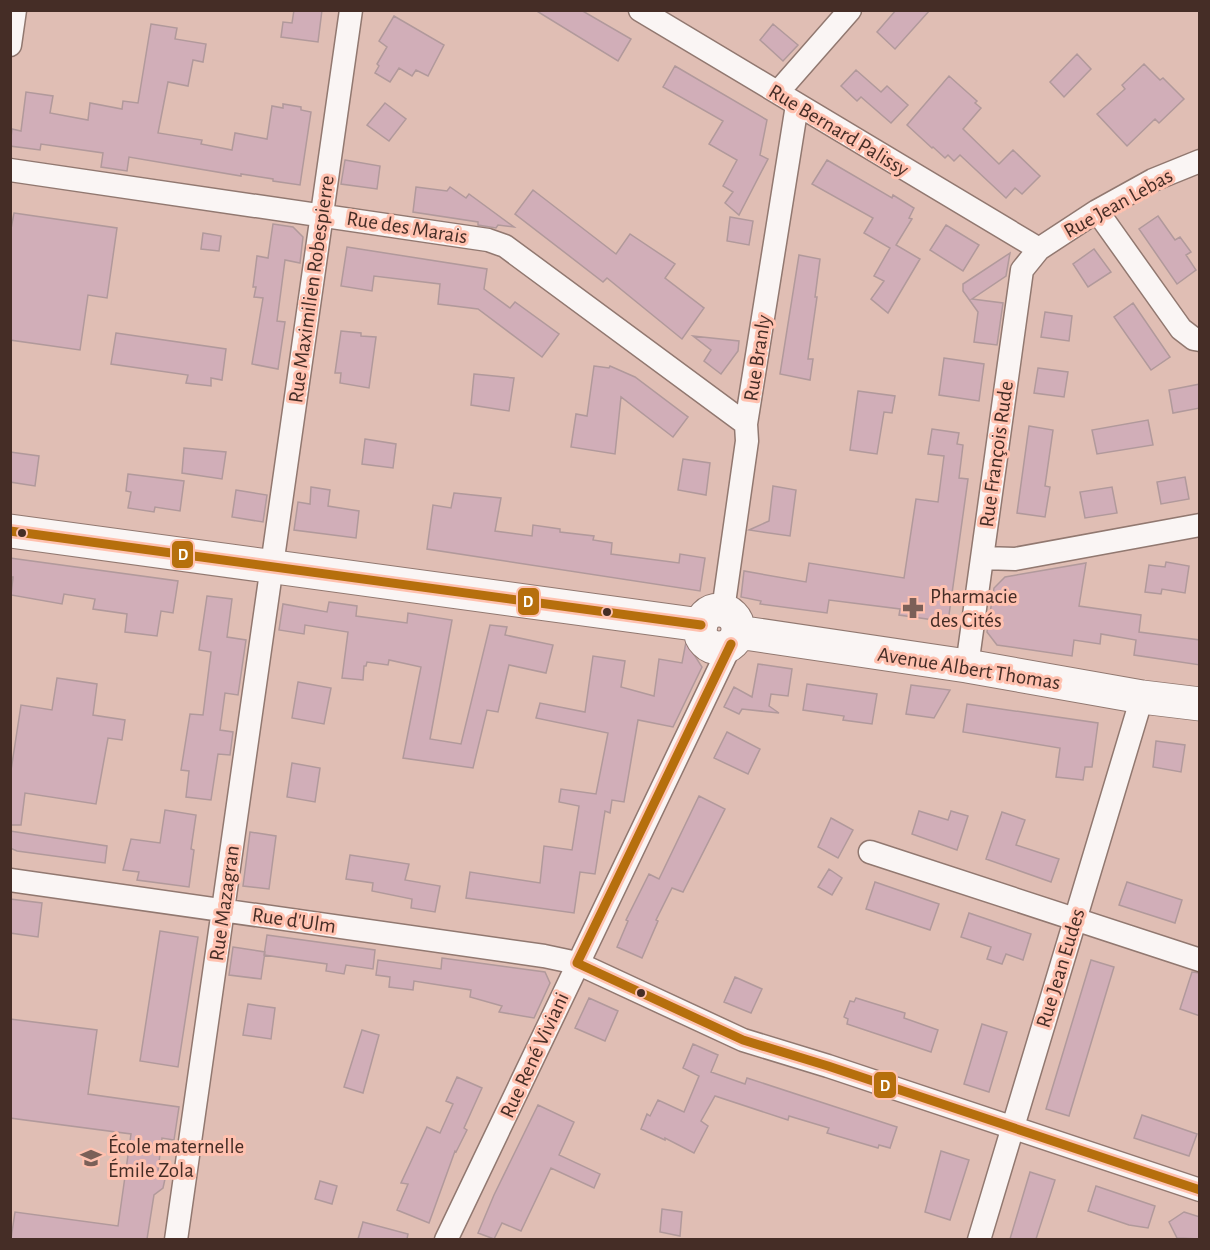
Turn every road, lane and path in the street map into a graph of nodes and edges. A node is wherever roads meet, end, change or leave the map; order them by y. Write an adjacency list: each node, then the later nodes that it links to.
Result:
1 (15, 10): 5 (street)
2 (351, 10): 11 (street, Rue Maximilien Robespierre)
3 (640, 10): 6 (street, Rue Bernard Palissy)
4 (850, 10): 6 (street)
5 (10, 45)
6 (778, 92): 7 (street, Rue Bernard Palissy)
7 (797, 105): 12 (street, Rue Bernard Palissy); 14 (street, Rue Branly)
8 (1200, 161): 10 (street, Rue Jean Lebas)
9 (10, 170): 11 (street, Rue des Marais)
10 (1097, 211): 12 (street, Rue Jean Lebas); 13 (street)
11 (322, 214): 14 (street, Rue des Marais); 18 (street, Rue Maximilien Robespierre)
12 (1039, 249): 17 (street, Rue François Rude)
13 (1200, 340)
14 (746, 424): 19 (street, Rue Branly)
15 (1200, 525): 17 (street)
16 (10, 531): 18 (main road, Avenue Albert Thomas)
17 (982, 558): 20 (street, Rue François Rude)
18 (271, 567): 19 (main road, Avenue Albert Thomas); 25 (street, Rue Mazagran)
19 (723, 628): 20 (main road, Avenue Albert Thomas); 28 (street, Rue René Viviani)
20 (967, 666): 21 (main road, Avenue Albert Thomas)
21 (1142, 697): 22 (main road, Avenue Albert Thomas); 26 (street, Rue Jean Eudes)
22 (1200, 704)
23 (870, 852): 26 (street)
24 (10, 880): 25 (street, Rue d'Ulm)
25 (224, 909): 28 (street, Rue d'Ulm); 31 (street, Rue Mazagran)
26 (1075, 918): 27 (street); 29 (street, Rue Jean Eudes)
27 (1200, 960)
28 (577, 963): 29 (street, Rue d'Ulm); 32 (street, Rue René Viviani)
29 (1013, 1127): 30 (street, Rue d'Ulm); 33 (street, Rue Jean Eudes)
30 (1200, 1191)
31 (176, 1239)
32 (446, 1239)
33 (979, 1239)

